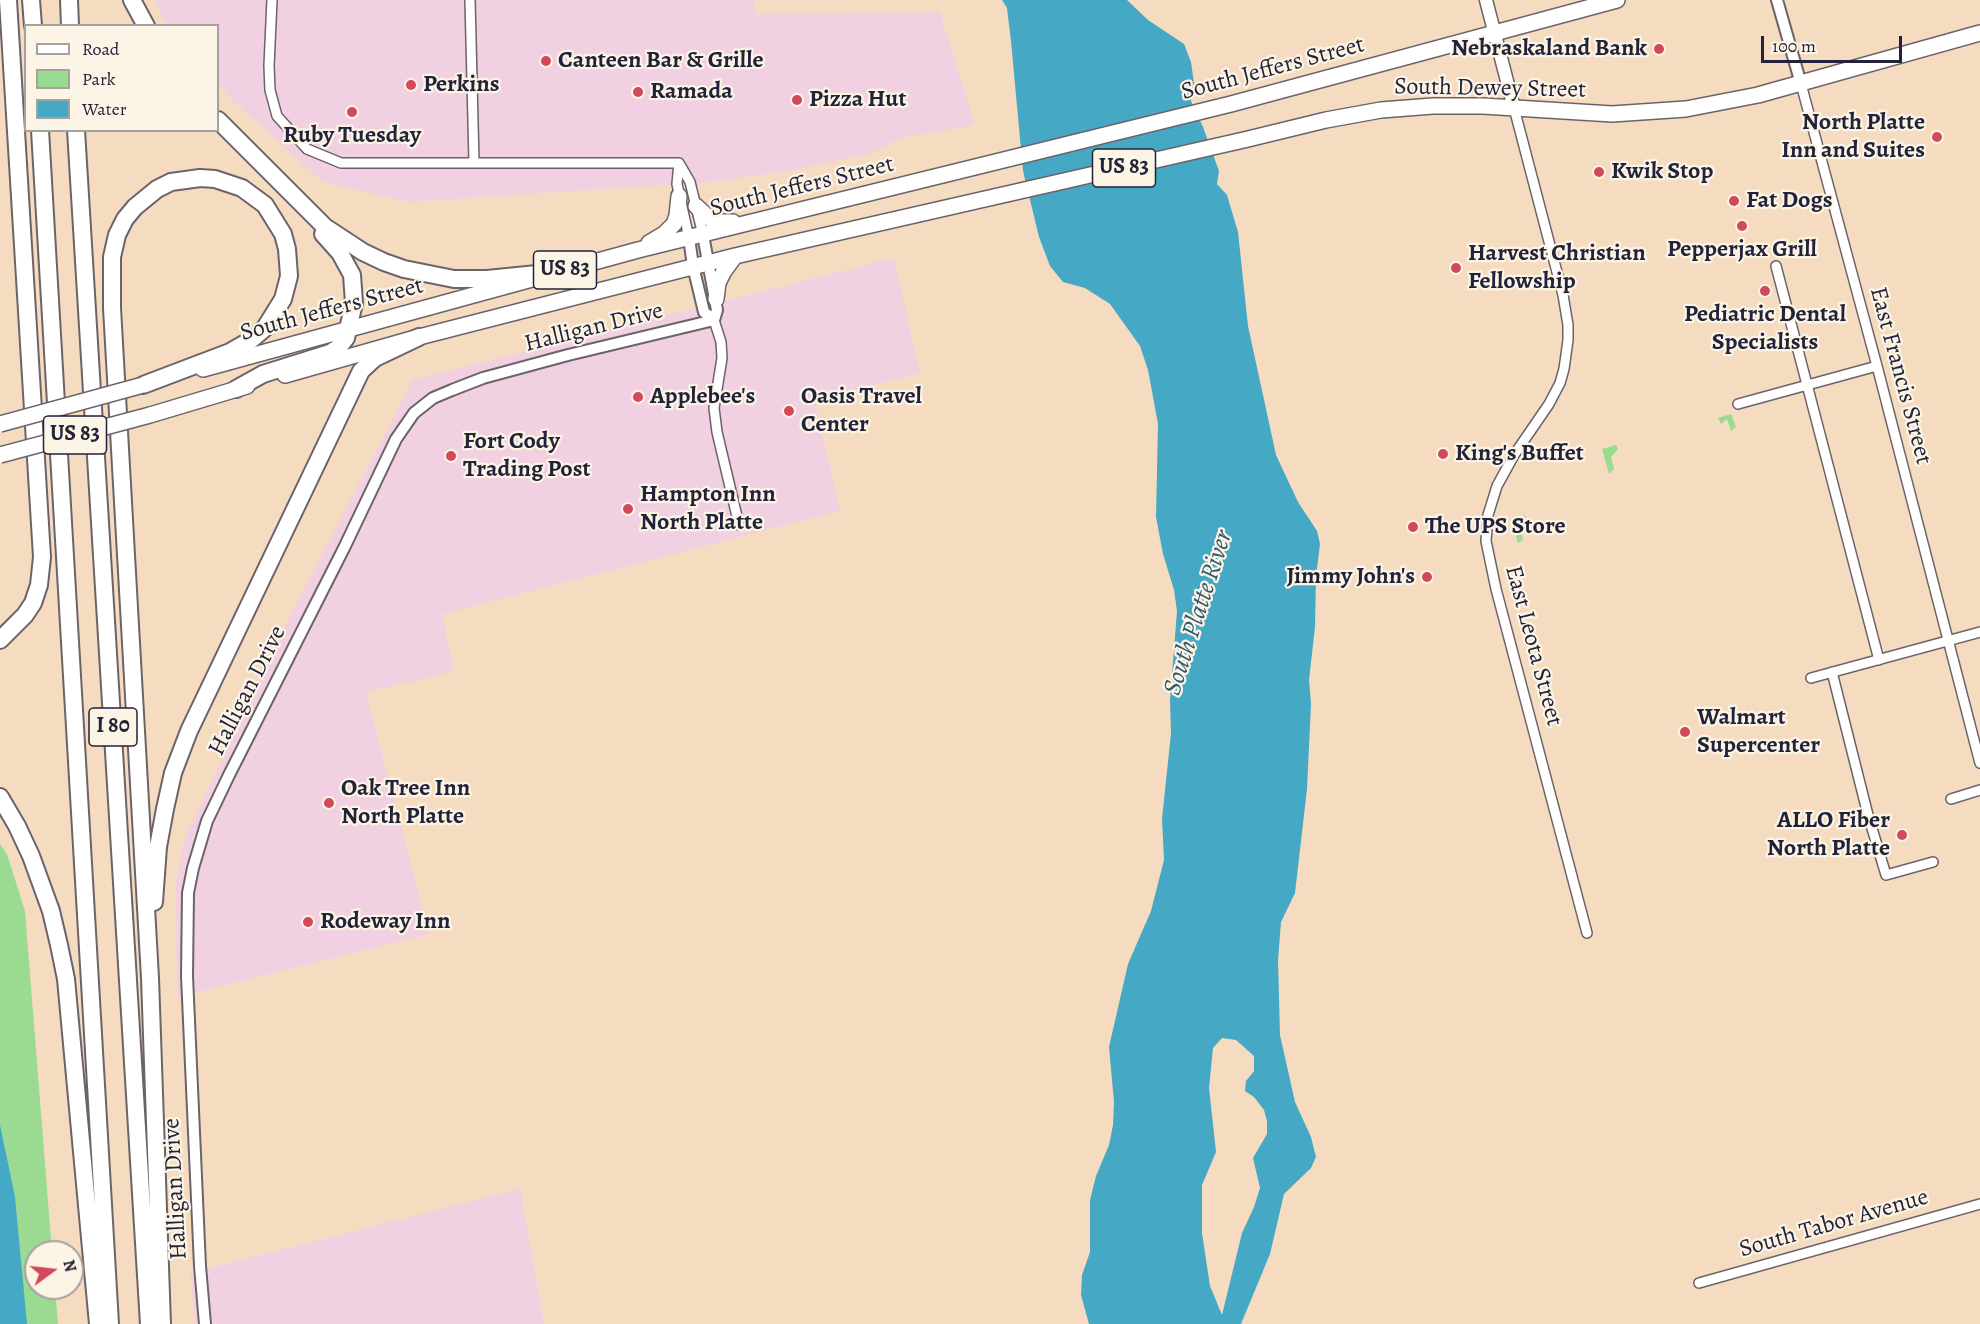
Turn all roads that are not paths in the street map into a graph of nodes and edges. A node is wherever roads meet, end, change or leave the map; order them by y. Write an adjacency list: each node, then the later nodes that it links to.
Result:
1 (8, 0): 46 (highway)
2 (31, 0): 10 (highway)
3 (69, 0): 11 (highway)
4 (132, 0): 12 (highway)
5 (272, 0): 21 (street)
6 (470, 0): 21 (street)
7 (1486, 0): 13 (main road, East Leota Street)
8 (1777, 0): 15 (street, East Francis Street)
9 (1610, 1): 13 (highway, South Jeffers Street)
10 (33, 24)
11 (70, 24)
12 (145, 24)
13 (1494, 33): 16 (main road, East Leota Street); 26 (highway, South Jeffers Street / US 83)
14 (1980, 33): 15 (highway, South Dewey Street / US 83)
15 (1801, 84): 16 (highway, South Dewey Street / US 83); 37 (street, East Francis Street)
16 (1514, 108): 24 (highway, South Dewey Street / US 83); 56 (street, East Leota Street)
17 (219, 121): 20 (highway)
18 (40, 132): 61 (highway, I 80)
19 (76, 132): 62 (highway, I 80)
20 (242, 146): 32 (highway); 35 (highway)
21 (474, 162): 22 (street)
22 (679, 163): 23 (street); 25 (street)
23 (679, 196): 27 (street); 28 (highway)
24 (999, 196): 29 (highway, South Jeffers Street / US 83)
25 (696, 207): 26 (highway); 27 (street)
26 (754, 222): 27 (highway, South Jeffers Street / US 83)
27 (696, 237): 28 (highway, South Jeffers Street / US 83); 30 (street)
28 (638, 250): 32 (highway, South Jeffers Street / US 83)
29 (735, 256): 30 (highway, South Jeffers Street / US 83); 33 (highway)
30 (700, 265): 33 (street); 34 (street); 36 (highway, South Jeffers Street / US 83)
31 (1776, 266): 39 (street)
32 (557, 272): 35 (highway, South Jeffers Street / US 83)
33 (716, 299): 34 (street)
34 (714, 320): 44 (street); 64 (street, Halligan Drive)
35 (350, 328): 38 (highway, South Jeffers Street / US 83); 40 (highway)
36 (419, 337): 40 (highway, South Jeffers Street / US 83); 57 (highway)
37 (1877, 366): 39 (street); 47 (street, East Francis Street)
38 (142, 385): 42 (highway, South Jeffers Street / US 83, bridge); 57 (highway)
39 (1807, 385): 41 (street); 48 (street)
40 (236, 389): 43 (highway, South Jeffers Street / US 83, bridge)
41 (1738, 404)
42 (0, 424)
43 (0, 455)
44 (739, 525)
45 (1980, 632): 47 (street)
46 (0, 640)
47 (1948, 641): 48 (street); 51 (street, East Francis Street)
48 (1879, 660): 49 (street)
49 (1832, 672): 50 (street); 55 (street)
50 (1811, 678)
51 (1980, 763)
52 (1980, 790): 54 (street)
53 (0, 797): 60 (highway)
54 (1951, 799)
55 (1933, 862)
56 (1587, 933)
57 (150, 978): 63 (highway)
58 (1980, 1204): 59 (street, South Tabor Avenue)
59 (1699, 1283)
60 (98, 1324)
61 (110, 1324)
62 (149, 1324)
63 (162, 1324)
64 (205, 1324)

